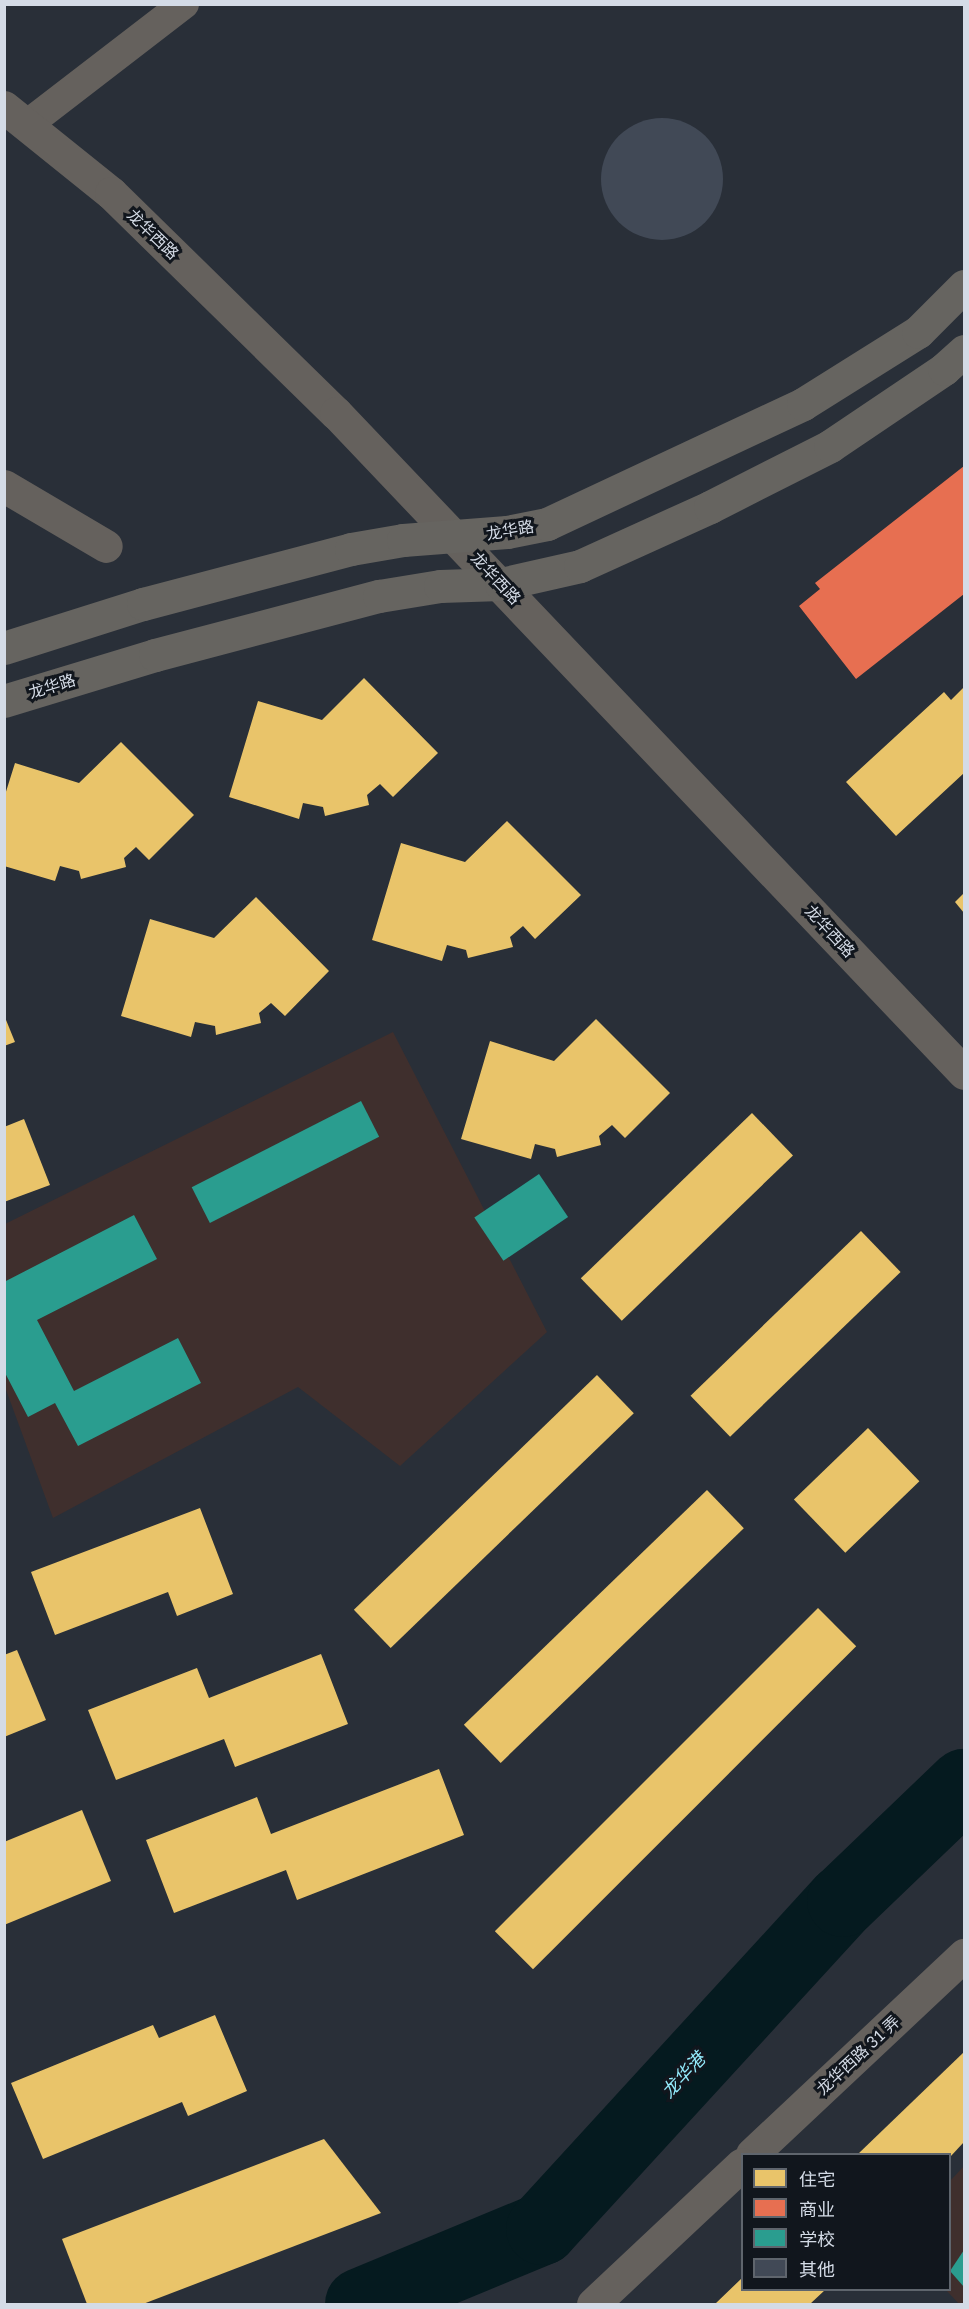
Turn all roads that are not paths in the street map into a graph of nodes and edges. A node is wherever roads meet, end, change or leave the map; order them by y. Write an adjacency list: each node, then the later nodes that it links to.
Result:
1 (184, 4): 2 (street)
2 (16, 116): 6 (street, 龙华西路)
3 (964, 286): 6 (main road, 龙华路)
4 (964, 351): 8 (main road, 龙华路)
5 (4, 486): 7 (street)
6 (458, 538): 8 (street, 龙华西路); 9 (main road, 龙华路)
7 (106, 546)
8 (501, 584): 10 (main road, 龙华路); 11 (street, 龙华西路)
9 (4, 648)
10 (4, 701)
11 (964, 1072)
12 (964, 1955): 13 (street, 龙华西路 31 弄)
13 (753, 2153)
14 (741, 2164): 15 (street)
15 (592, 2304)

